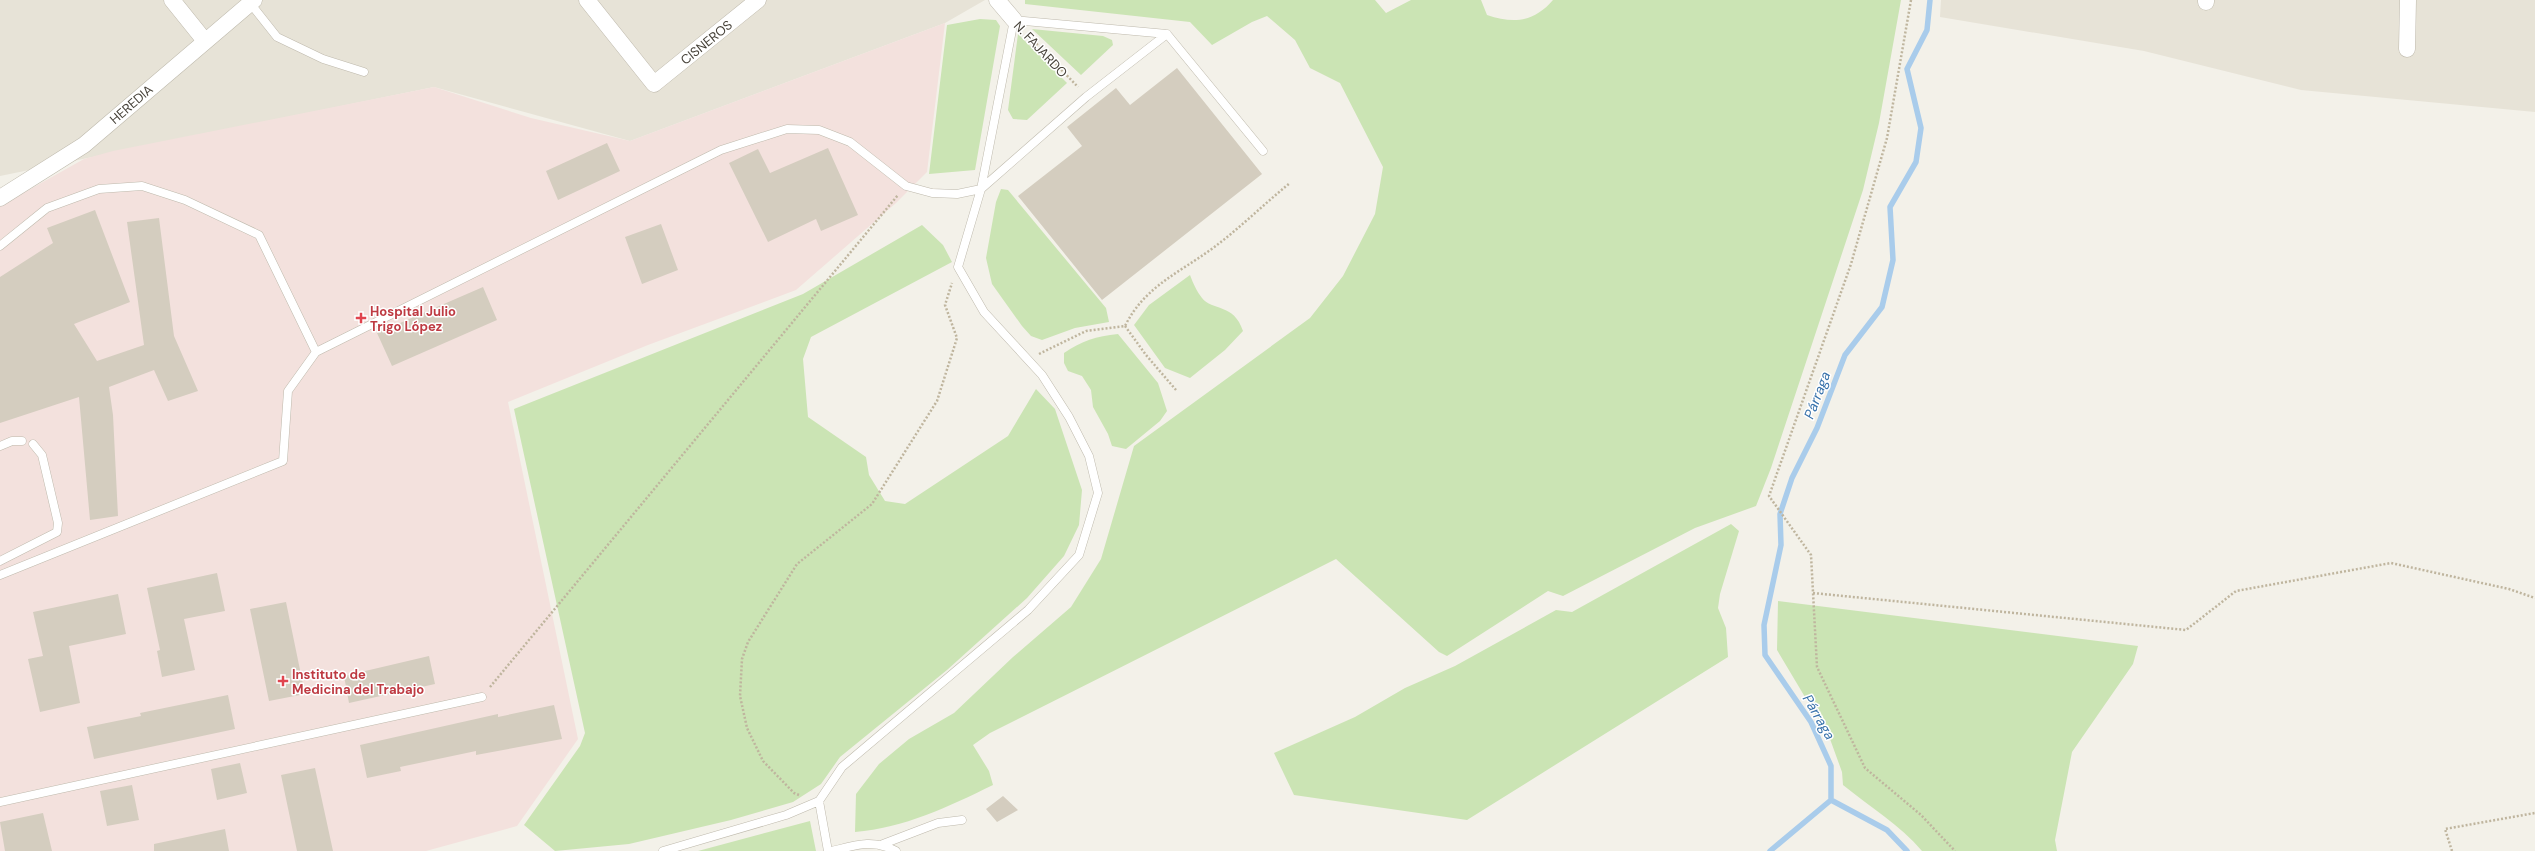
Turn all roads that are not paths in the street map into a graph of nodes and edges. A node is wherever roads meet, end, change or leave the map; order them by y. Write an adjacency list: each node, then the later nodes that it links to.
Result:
1 (172, 0): 9 (street)
2 (587, 0): 3 (street, CISNEROS)
3 (758, 0)
4 (997, 0): 7 (street, N. FAJARDO)
5 (2408, 0): 10 (street)
6 (252, 2): 9 (street, HEREDIA); 11 (lane)
7 (1014, 20): 8 (lane); 13 (lane)
8 (1167, 34): 12 (lane); 13 (lane)
9 (205, 41): 14 (street, HEREDIA)
10 (2407, 49)
11 (364, 72)
12 (1263, 151)
13 (981, 189): 16 (lane); 23 (lane)
14 (0, 198)
15 (0, 246): 16 (lane)
16 (316, 352): 21 (lane)
17 (22, 441): 19 (lane)
18 (33, 444): 20 (lane)
19 (0, 446)
20 (0, 560)
21 (0, 575)
22 (482, 697): 24 (lane)
23 (819, 801): 27 (lane); 28 (lane)
24 (0, 802)
25 (962, 820): 26 (lane)
26 (882, 844): 29 (lane); 30 (lane)
27 (663, 851)
28 (828, 851)
29 (832, 851)
30 (896, 851)

